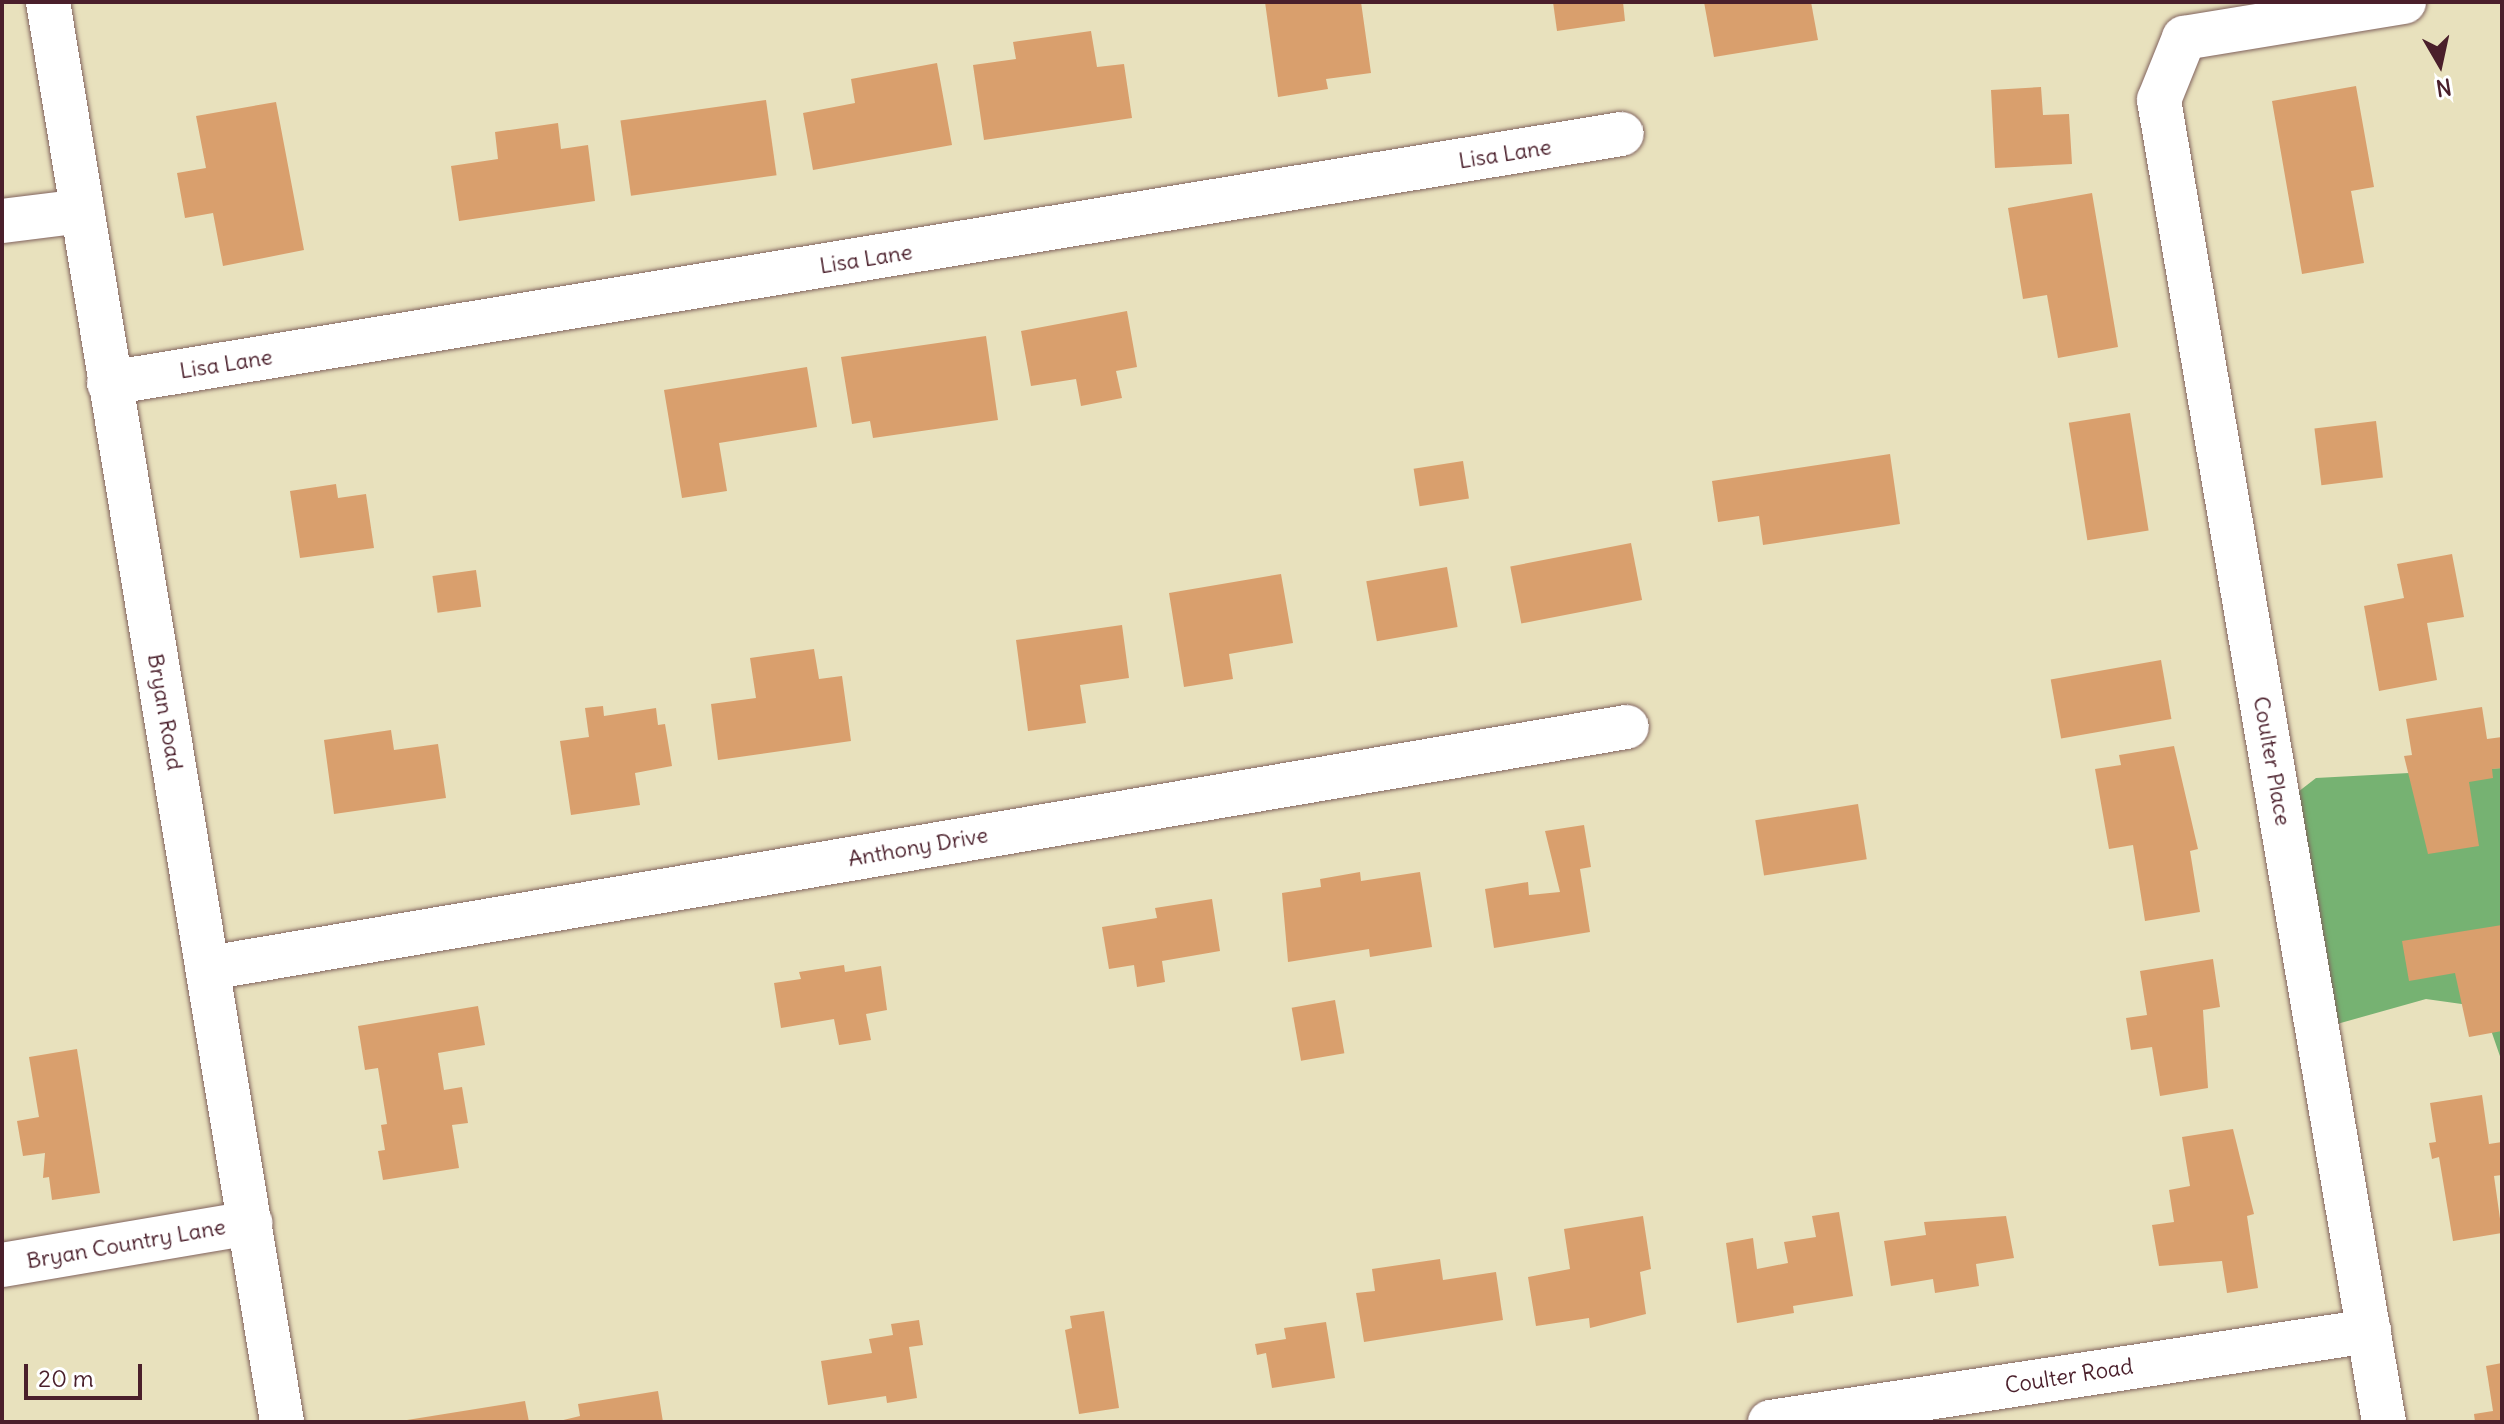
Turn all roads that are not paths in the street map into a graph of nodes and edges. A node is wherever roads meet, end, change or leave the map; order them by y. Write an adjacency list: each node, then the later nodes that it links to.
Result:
1 (48, 2): 4 (street, Bryan Road)
2 (2404, 2): 11 (street, Coulter Place)
3 (1622, 134): 6 (street, Lisa Lane)
4 (82, 211): 5 (street); 6 (street, Bryan Road)
5 (2, 221)
6 (109, 383): 8 (street, Bryan Road)
7 (1627, 727): 8 (street, Anthony Drive)
8 (209, 968): 9 (street, Bryan Road)
9 (250, 1223): 10 (street, Bryan Country Lane); 12 (street, Bryan Road)
10 (2, 1265)
11 (2369, 1331): 13 (street, Coulter Road); 14 (street, Coulter Place)
12 (282, 1422)
13 (1770, 1422)
14 (2384, 1422)

